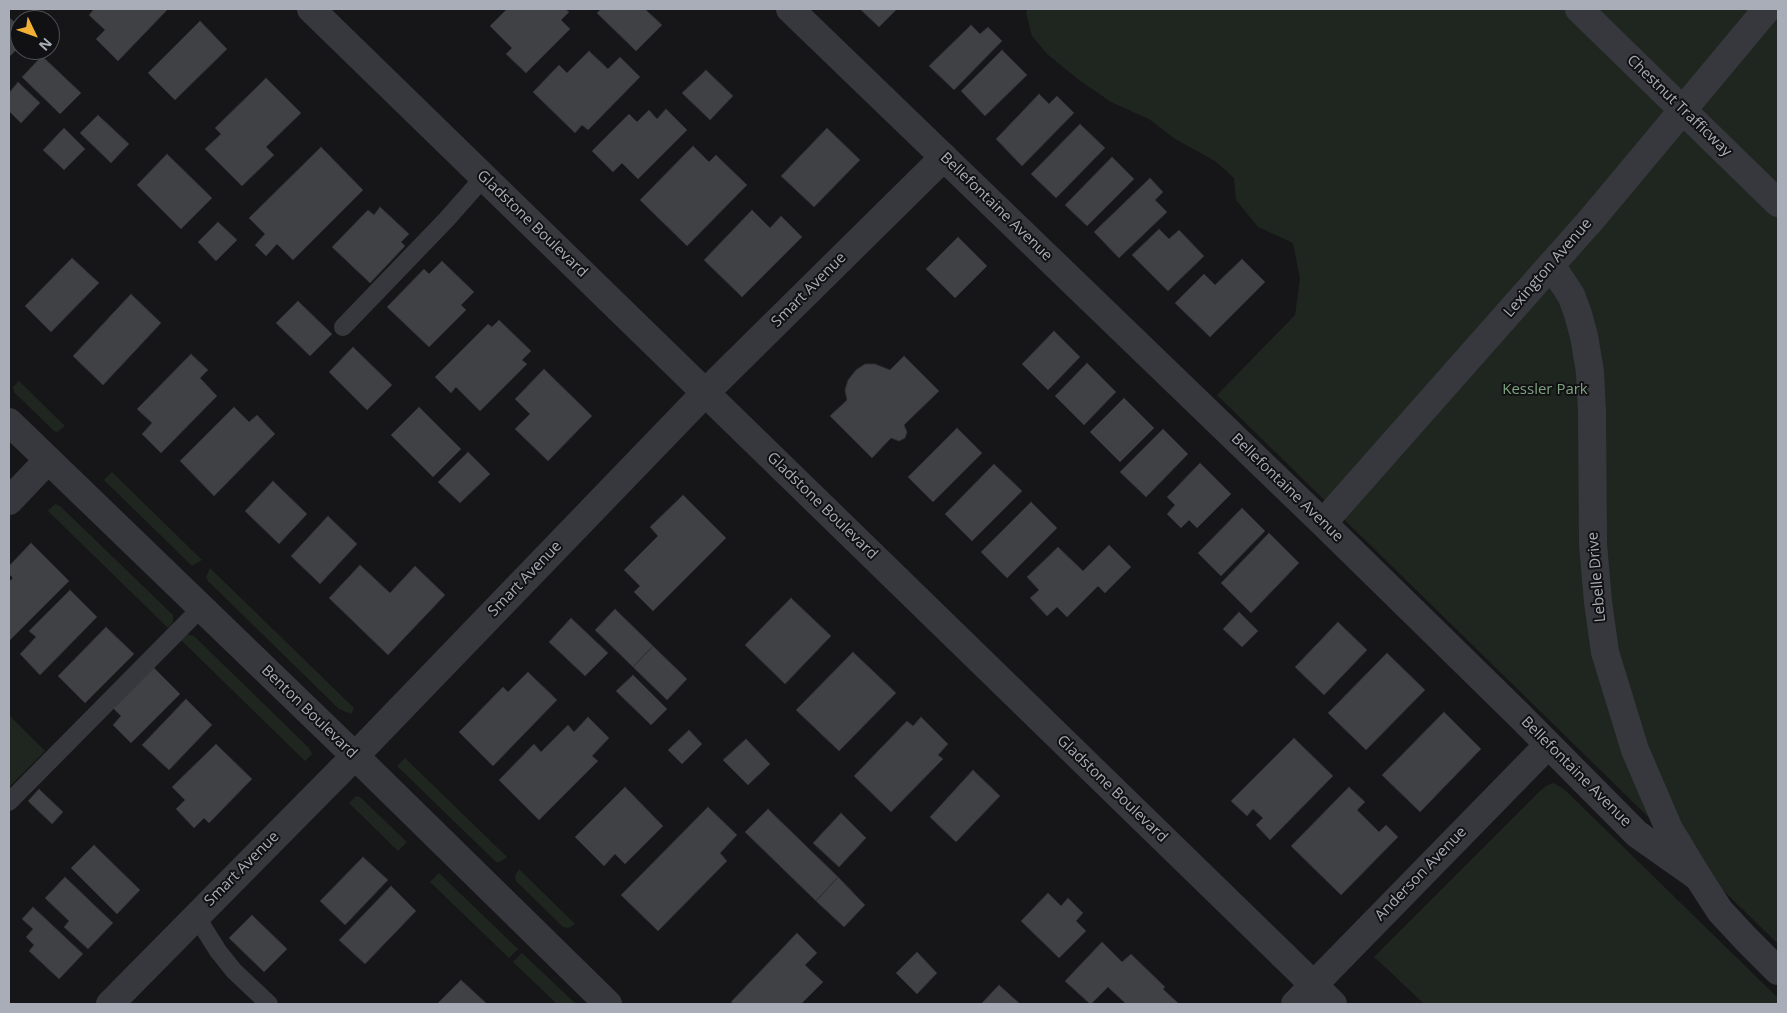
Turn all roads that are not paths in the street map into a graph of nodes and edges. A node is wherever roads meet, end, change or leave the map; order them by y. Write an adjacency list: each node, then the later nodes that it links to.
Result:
1 (310, 9): 6 (street, Gladstone Boulevard)
2 (790, 9): 5 (street, Bellefontaine Avenue)
3 (1579, 9): 7 (street, Chestnut Trafficway)
4 (1767, 9): 8 (street, Lexington Avenue, bridge)
5 (944, 157): 10 (street, Smart Avenue); 14 (street, Bellefontaine Avenue)
6 (484, 177): 9 (lane); 10 (street, Gladstone Boulevard)
7 (1778, 203)
8 (1550, 265): 14 (street, Lexington Avenue); 19 (street, Lebelle Drive)
9 (343, 326)
10 (706, 392): 17 (street, Smart Avenue); 26 (street, Gladstone Boulevard, bridge)
11 (9, 422): 12 (street, Benton Boulevard)
12 (48, 460): 13 (street); 15 (street, Benton Boulevard)
13 (9, 501)
14 (1323, 523): 16 (street, Bellefontaine Avenue)
15 (201, 608): 17 (street, Benton Boulevard); 18 (lane)
16 (1548, 745): 19 (street, Bellefontaine Avenue); 25 (street, Anderson Avenue)
17 (355, 756): 20 (street, Smart Avenue); 24 (street, Benton Boulevard)
18 (9, 802)
19 (1698, 877): 21 (street, Bellefontaine Avenue)
20 (196, 916): 22 (street, Smart Avenue); 23 (lane)
21 (1778, 971)
22 (110, 1004)
23 (268, 1004)
24 (608, 1004)
25 (1295, 1004)
26 (1333, 1004)

